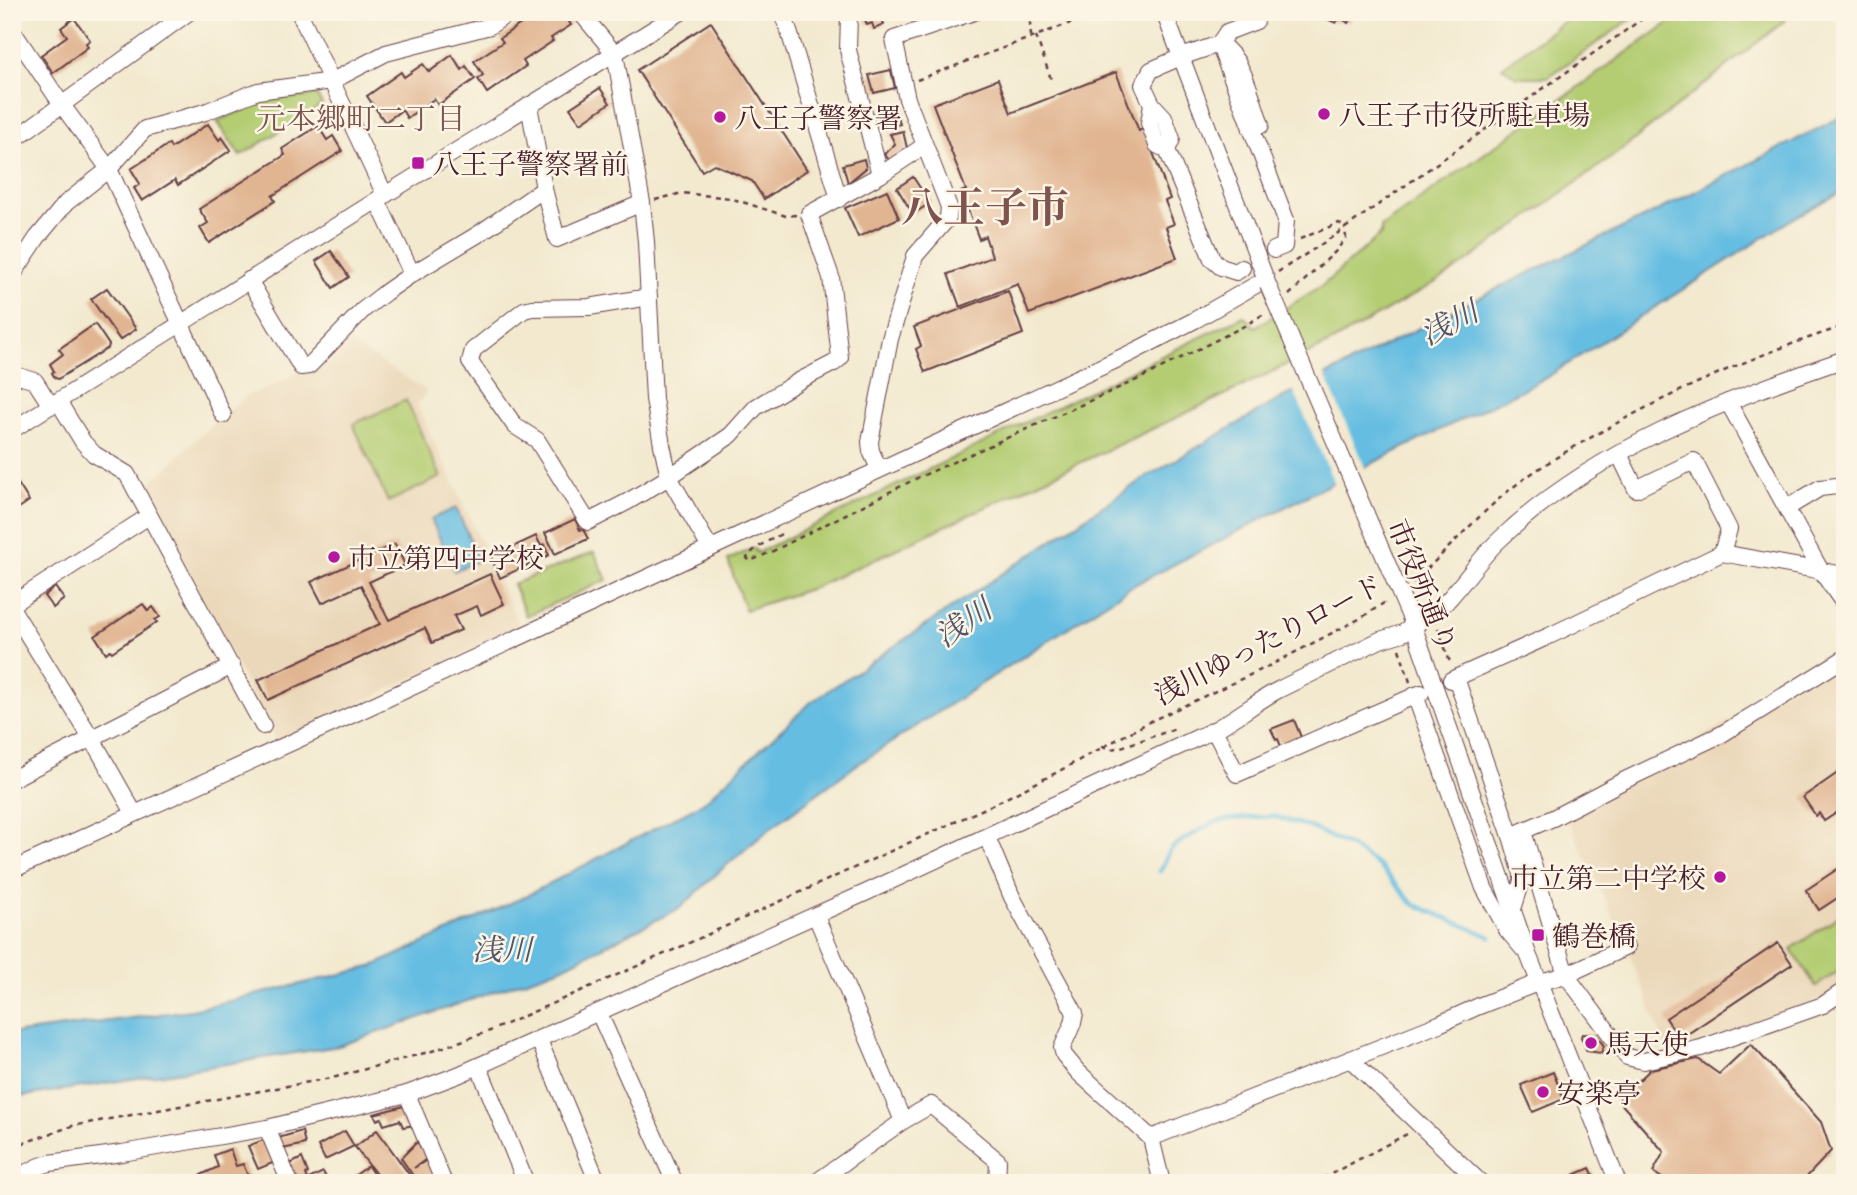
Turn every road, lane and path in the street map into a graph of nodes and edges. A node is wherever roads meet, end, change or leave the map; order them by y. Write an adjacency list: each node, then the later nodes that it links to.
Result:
1 (189, 12): 22 (street)
2 (299, 12): 19 (street)
3 (510, 12): 19 (street)
4 (580, 12): 17 (street)
5 (681, 12): 17 (street)
6 (780, 12): 30 (street)
7 (847, 12): 27 (street)
8 (974, 12): 21 (street)
9 (1026, 12): 15 (path)
10 (1164, 12): 18 (street, 市役所通り)
11 (1253, 12): 16 (street)
12 (1652, 12): 33 (path)
13 (1092, 15): 15 (path)
14 (12, 30): 22 (street)
15 (1031, 37): 20 (path); 21 (path)
16 (1219, 44): 18 (street); 34 (street)
17 (615, 54): 23 (street); 31 (street)
18 (1181, 57): 35 (street); 38 (street, 市役所通り)
19 (332, 81): 26 (street); 29 (street)
20 (1052, 82)
21 (904, 85): 25 (street)
22 (62, 105): 24 (street); 26 (street)
23 (529, 105): 28 (street); 29 (street)
24 (12, 141)
25 (924, 146): 27 (street); 52 (street)
26 (108, 169): 37 (street); 43 (street)
27 (880, 175): 30 (street)
28 (544, 189): 31 (street); 36 (street)
29 (381, 198): 36 (street); 39 (street)
30 (839, 199): 32 (street)
31 (642, 203): 32 (path); 40 (street)
32 (809, 214): 53 (street)
33 (1345, 228): 34 (path); 38 (path); 41 (path)
34 (1279, 248)
35 (1242, 268)
36 (412, 274): 39 (street)
37 (12, 276)
38 (1271, 279): 52 (street); 67 (street, 市役所通り, bridge)
39 (249, 281): 43 (street)
40 (649, 297): 53 (street); 53 (street)
41 (1285, 298)
42 (1268, 311): 58 (path)
43 (180, 325): 48 (street); 49 (street)
44 (1845, 326): 62 (path, 浅川ゆったりロード)
45 (1845, 359): 47 (street)
46 (12, 374): 48 (street)
47 (1728, 402): 51 (street); 55 (street)
48 (55, 403): 50 (street); 56 (street)
49 (223, 415)
50 (12, 430)
51 (1619, 454): 59 (street); 67 (street)
52 (879, 469): 57 (street)
53 (669, 477): 57 (street)
54 (1845, 485): 55 (street)
55 (1787, 508): 60 (street)
56 (149, 516): 64 (street); 71 (street)
57 (710, 548): 80 (street)
58 (771, 552)
59 (1722, 553): 60 (street); 72 (street)
60 (1821, 571): 61 (street); 65 (street)
61 (1845, 575)
62 (1404, 589)
63 (1395, 596): 78 (path, 浅川ゆったりロード)
64 (12, 604)
65 (1845, 605)
66 (12, 609): 77 (street)
67 (1412, 622): 76 (street); 84 (street, 市役所通り)
68 (1435, 622): 72 (path)
69 (1397, 645): 73 (path)
70 (1845, 658): 81 (street)
71 (232, 666): 74 (street); 77 (street)
72 (1453, 675): 81 (street)
73 (1415, 690): 76 (street); 87 (street)
74 (263, 726)
75 (1183, 727): 78 (path, 浅川ゆったりロード)
76 (1214, 730): 82 (street)
77 (91, 737): 79 (street); 80 (street)
78 (1102, 746): 100 (path)
79 (12, 779)
80 (134, 813): 83 (street)
81 (1517, 833): 84 (street); 88 (street)
82 (987, 837): 85 (street); 99 (street)
83 (12, 870)
84 (1513, 909): 87 (street, 市役所通り)
85 (816, 916): 91 (street); 96 (street)
86 (1626, 947): 88 (street)
87 (1528, 954): 89 (street, 市役所通り)
88 (1566, 975): 89 (street); 90 (street)
89 (1540, 982): 93 (street); 112 (street, 市役所通り)
90 (1845, 990)
91 (599, 1013): 92 (street); 106 (street)
92 (539, 1040): 94 (street); 105 (street)
93 (1350, 1059): 97 (street); 99 (street)
94 (479, 1067): 95 (street); 104 (street)
95 (408, 1094): 98 (street); 103 (street)
96 (903, 1121): 107 (street); 108 (street)
97 (1422, 1127): 110 (path); 111 (street)
98 (267, 1128): 101 (street); 102 (street)
99 (1151, 1138): 109 (street)
100 (12, 1147)
101 (12, 1180)
102 (290, 1183)
103 (444, 1183)
104 (526, 1183)
105 (598, 1183)
106 (675, 1183)
107 (815, 1183)
108 (997, 1183)
109 (1162, 1183)
110 (1314, 1183)
111 (1481, 1183)
112 (1618, 1183)

